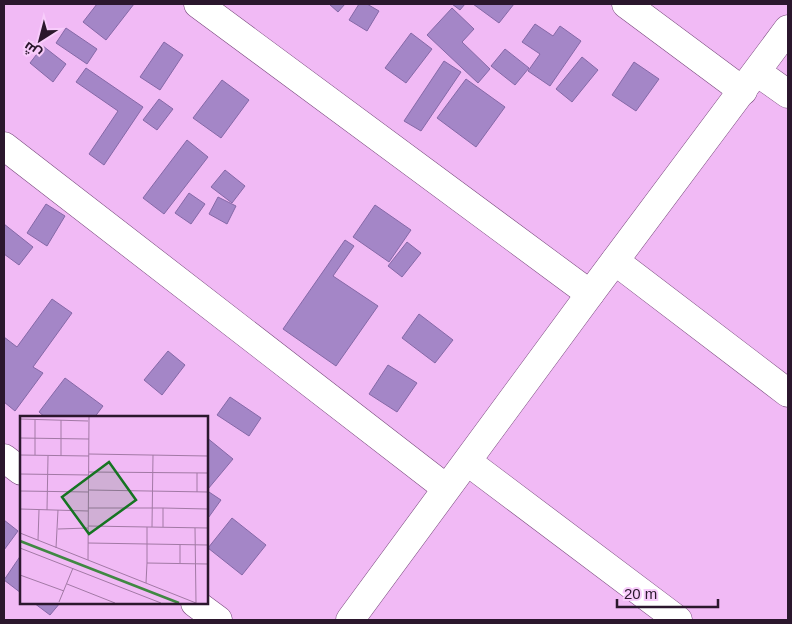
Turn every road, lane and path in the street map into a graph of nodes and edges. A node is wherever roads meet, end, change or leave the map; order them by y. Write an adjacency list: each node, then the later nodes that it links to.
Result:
1 (198, 4): 8 (street)
2 (626, 4): 4 (street)
3 (788, 29): 4 (street)
4 (750, 81): 5 (street); 7 (street)
5 (788, 94)
6 (4, 146): 13 (street)
7 (615, 261): 8 (street); 9 (street)
8 (590, 294): 11 (street)
9 (788, 393)
10 (4, 458): 12 (street)
11 (468, 462): 13 (street); 17 (street)
12 (20, 470)
13 (446, 488): 16 (street)
14 (196, 604): 15 (street)
15 (218, 620)
16 (350, 620)
17 (678, 620)

